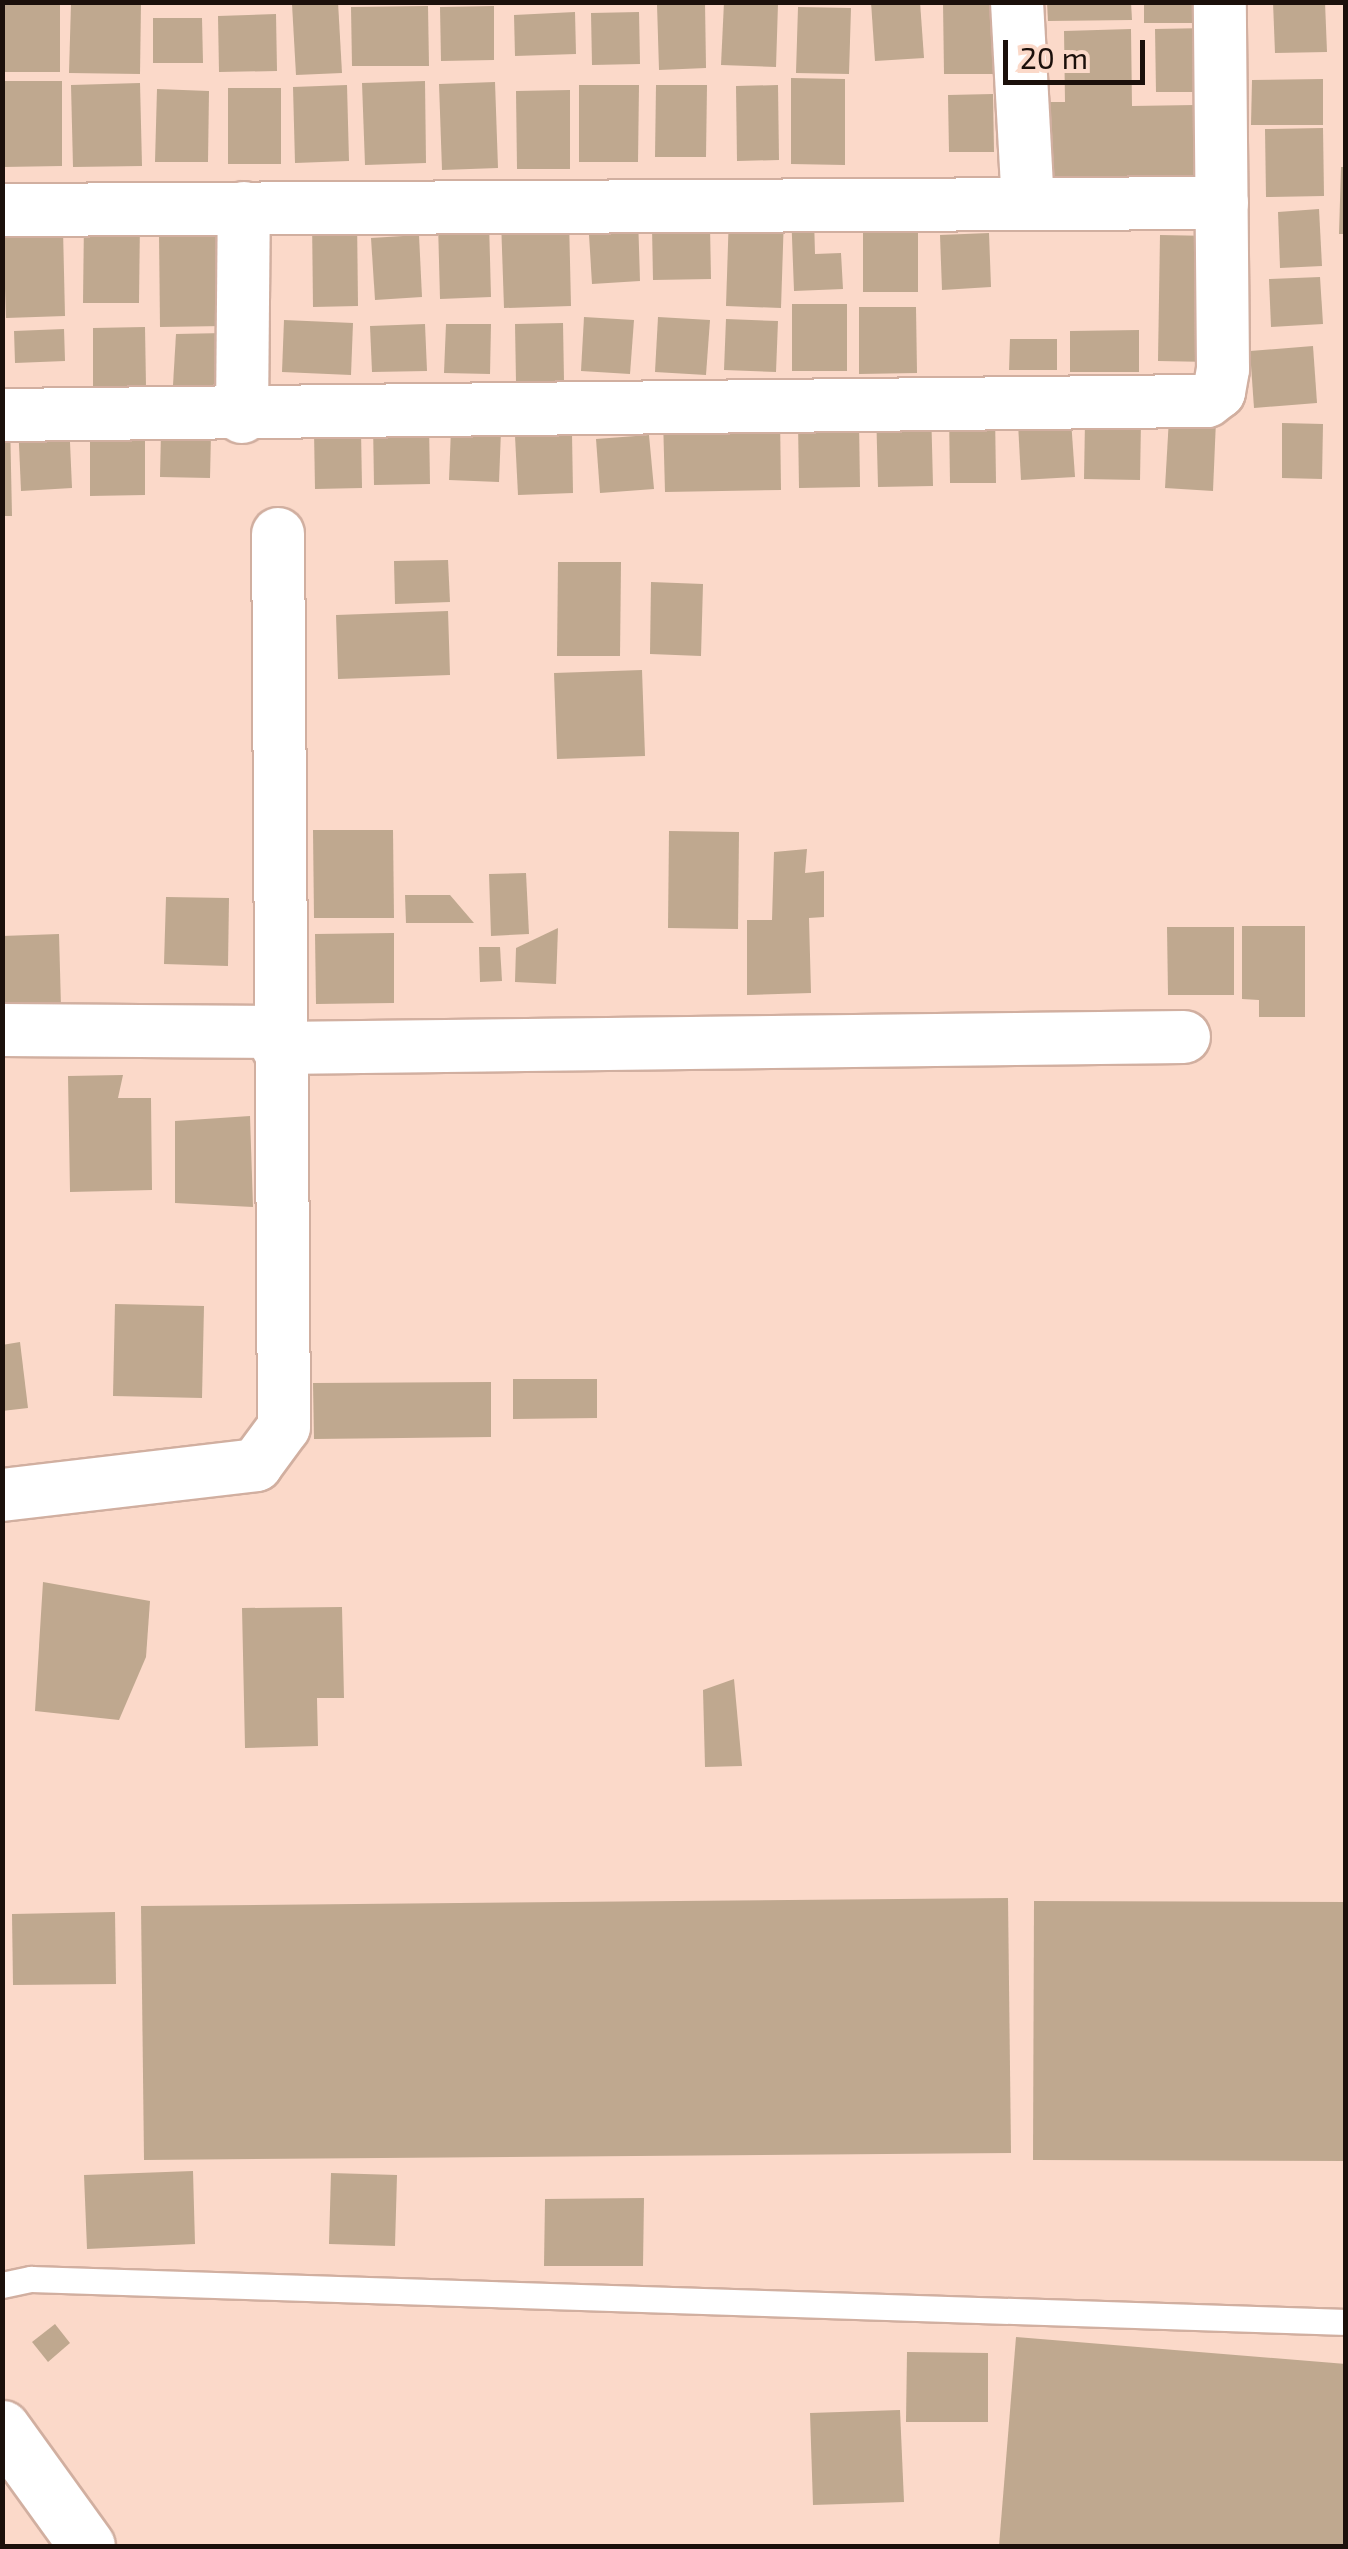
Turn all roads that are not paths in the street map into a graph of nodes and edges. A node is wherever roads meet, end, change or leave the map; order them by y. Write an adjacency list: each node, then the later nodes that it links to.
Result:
1 (1017, 2): 3 (street)
2 (1220, 2): 4 (street)
3 (1028, 203): 4 (street); 5 (street)
4 (1222, 203): 8 (street)
5 (244, 208): 6 (street); 8 (street)
6 (2, 210)
7 (2, 416): 8 (street)
8 (242, 416)
9 (278, 534): 12 (street)
10 (2, 1030): 12 (street)
11 (1184, 1037): 12 (street)
12 (278, 1040): 13 (street)
13 (2, 1495)
14 (2, 2286): 15 (lane)
15 (1346, 2322)
16 (2, 2428): 17 (main road)
17 (87, 2546)

